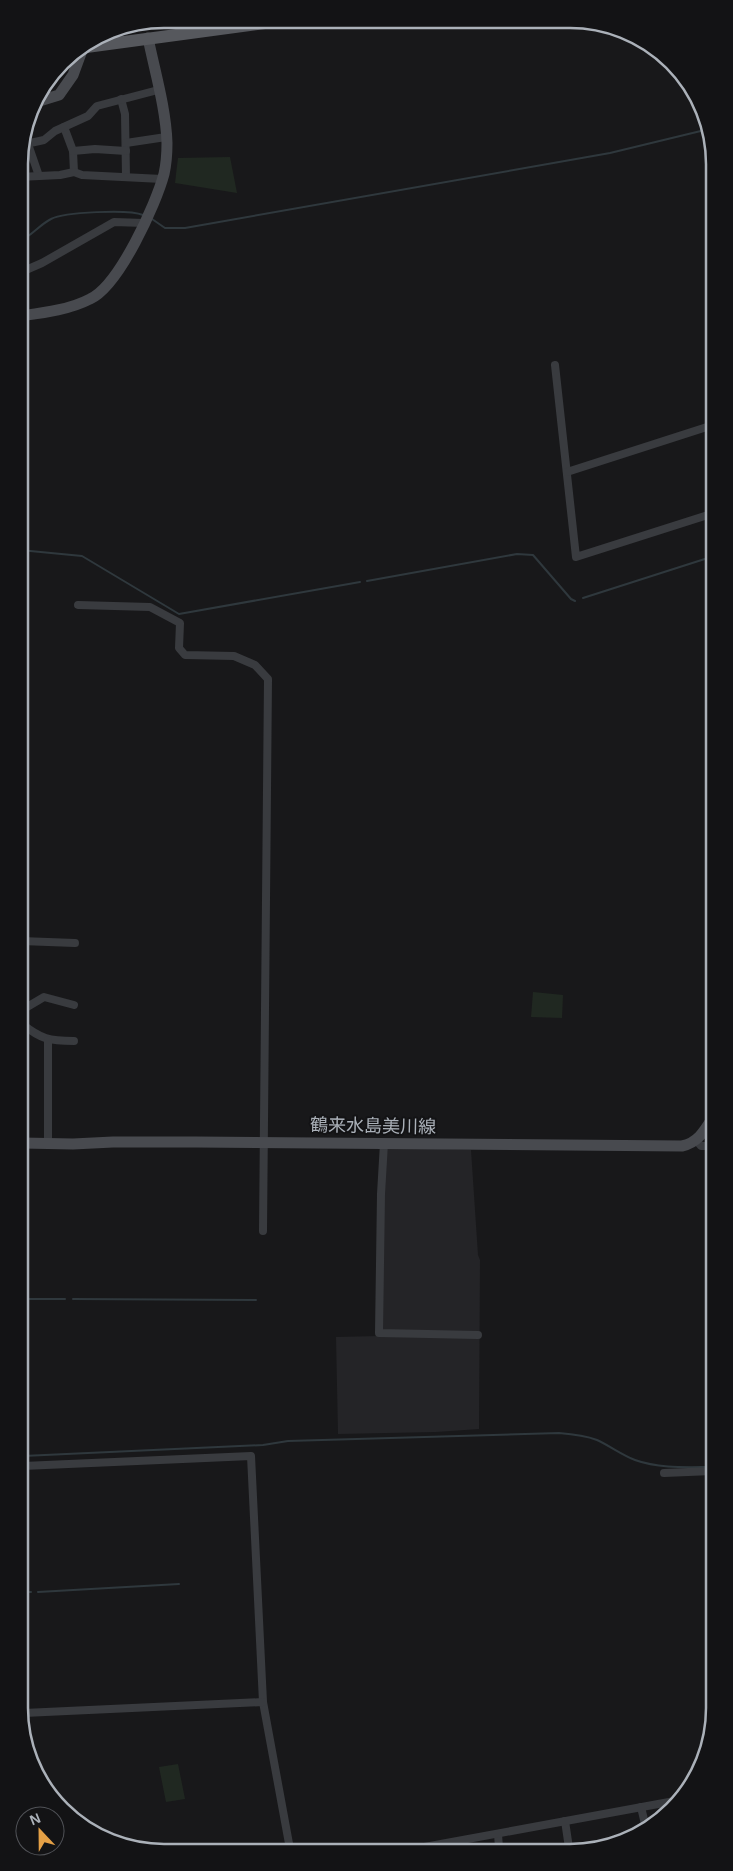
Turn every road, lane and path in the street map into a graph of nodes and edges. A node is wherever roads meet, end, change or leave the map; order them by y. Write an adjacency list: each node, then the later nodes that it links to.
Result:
1 (217, 28): 2 (main road)
2 (148, 38): 3 (main road); 5 (main road)
3 (97, 45)
4 (79, 57): 7 (main road)
5 (158, 90): 6 (street); 9 (main road)
6 (121, 99): 8 (street); 11 (street)
7 (43, 100)
8 (64, 127): 10 (street); 12 (street)
9 (166, 137): 11 (street); 18 (main road)
10 (29, 144)
11 (126, 147): 12 (street); 17 (street)
12 (72, 150): 14 (street)
13 (28, 152): 15 (street)
14 (74, 172): 15 (street); 17 (street)
15 (39, 176): 16 (street)
16 (28, 177)
17 (126, 177): 18 (street)
18 (162, 179): 19 (main road)
19 (147, 218): 20 (street); 21 (main road)
20 (28, 269)
21 (28, 315)
22 (555, 365): 24 (street)
23 (706, 427): 24 (street)
24 (567, 472): 25 (street)
25 (706, 515)
26 (78, 605): 37 (street)
27 (28, 941): 28 (street)
28 (75, 943)
29 (74, 1005): 30 (street)
30 (28, 1006)
31 (28, 1028): 32 (street)
32 (48, 1040): 33 (street); 38 (street)
33 (74, 1041)
34 (705, 1129): 35 (main road)
35 (696, 1140): 39 (main road, 鶴来水島美川線); 40 (street)
36 (28, 1142): 38 (main road, 鶴来水島美川線)
37 (265, 1142): 38 (main road, 鶴来水島美川線); 39 (main road, 鶴来水島美川線); 41 (street)
38 (48, 1143)
39 (384, 1143): 42 (street)
40 (705, 1146)
41 (263, 1231)
42 (478, 1335)
43 (28, 1466): 46 (street)
44 (705, 1472): 45 (street)
45 (664, 1473)
46 (263, 1702): 47 (street); 54 (street)
47 (28, 1713)
48 (667, 1802): 49 (street)
49 (641, 1807): 50 (street); 51 (street)
50 (565, 1821): 52 (street); 58 (street)
51 (644, 1821)
52 (498, 1834): 53 (street); 57 (street)
53 (470, 1839): 55 (street); 56 (street)
54 (289, 1844)
55 (442, 1844)
56 (472, 1844)
57 (499, 1844)
58 (568, 1844)

